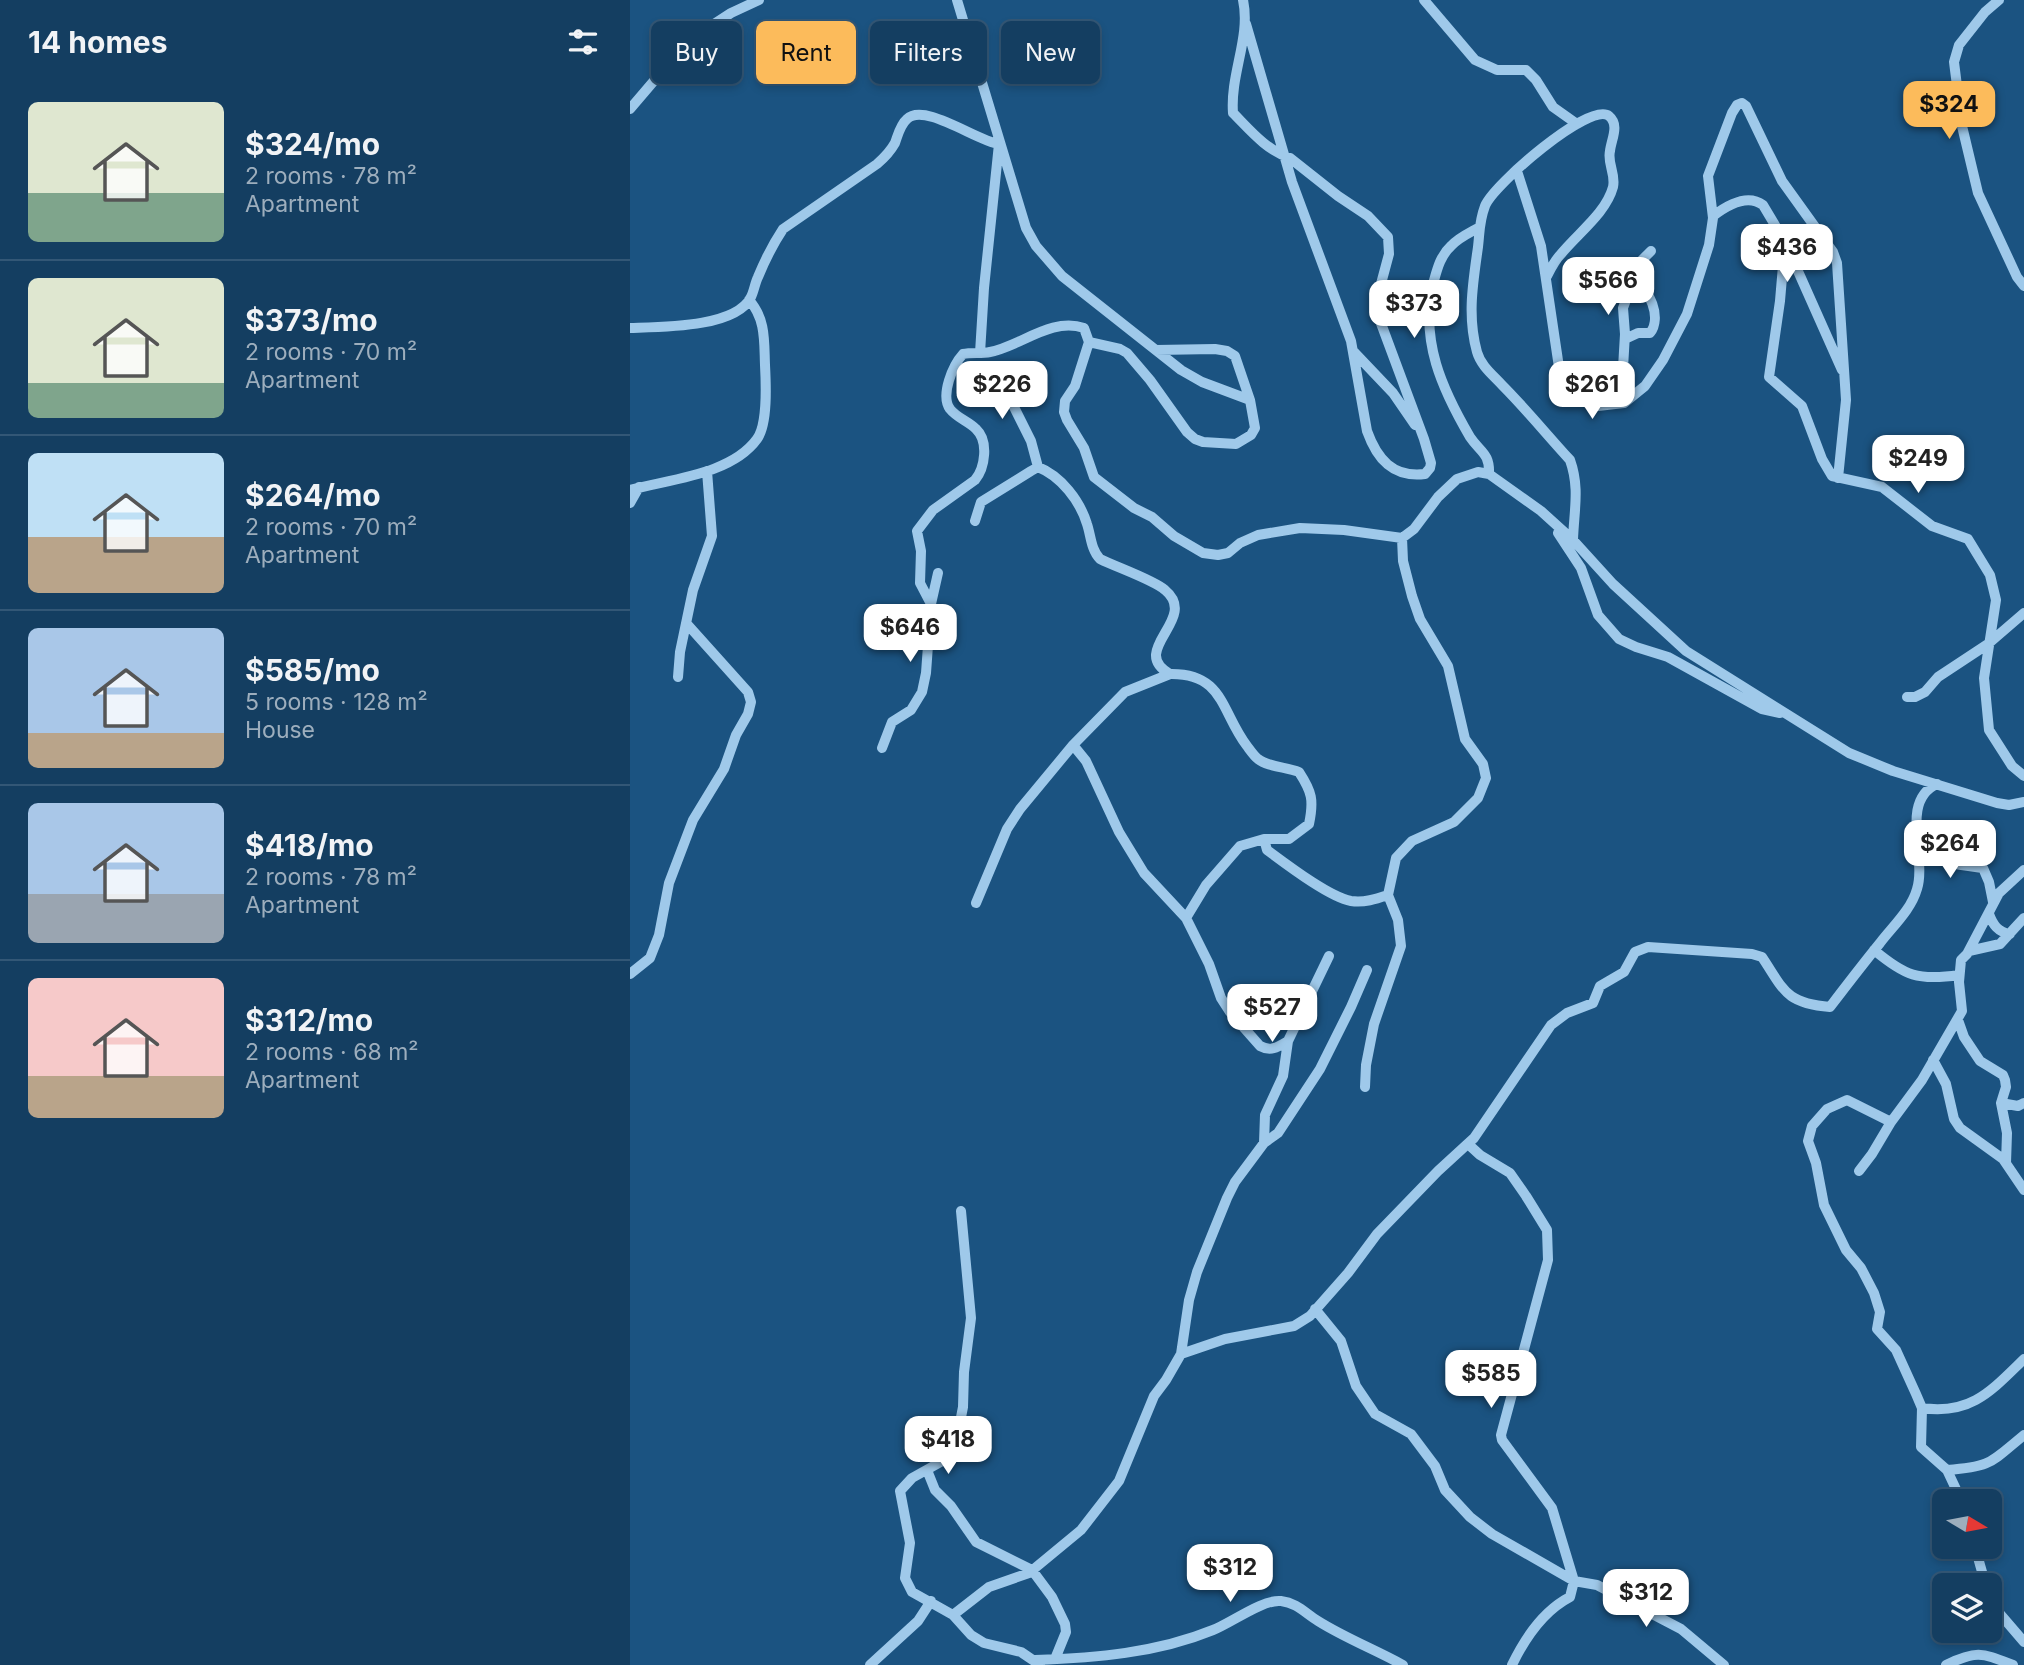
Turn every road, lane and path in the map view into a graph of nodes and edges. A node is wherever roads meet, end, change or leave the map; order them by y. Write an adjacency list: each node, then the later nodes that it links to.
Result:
1 (759, 0): 7 (street)
2 (957, 0): 9 (street)
3 (1243, 0): 6 (street)
4 (1424, 0): 8 (street)
5 (1999, 0): 18 (street)
6 (1246, 24): 10 (street); 10 (street)
7 (630, 109)
8 (1577, 124): 11 (street); 16 (street)
9 (999, 144): 19 (street); 23 (street); 25 (street)
10 (1284, 156): 24 (street); 30 (street)
11 (1517, 171): 13 (street); 16 (street)
12 (1713, 216): 14 (street); 26 (street); 29 (street)
13 (1478, 228): 33 (street); 40 (street)
14 (1785, 242): 26 (street); 34 (street)
15 (1651, 251): 17 (street)
16 (1547, 276): 29 (street)
17 (1632, 281): 21 (street); 21 (street)
18 (2024, 286)
19 (750, 300): 20 (street); 32 (street)
20 (630, 328)
21 (1625, 339): 29 (street)
22 (1089, 342): 25 (street); 28 (street); 39 (street)
23 (1156, 350): 28 (street); 28 (street)
24 (1353, 351): 30 (street); 30 (street)
25 (980, 353): 42 (street)
26 (1845, 377): 34 (street)
27 (1027, 379): 31 (street)
28 (1250, 400)
29 (1624, 403)
30 (1424, 439)
31 (1038, 467): 37 (street); 46 (street)
32 (707, 471): 35 (street); 44 (street)
33 (1489, 474): 38 (street); 39 (street)
34 (1838, 478): 45 (street)
35 (634, 489): 36 (street)
36 (630, 503)
37 (975, 521)
38 (1550, 522): 40 (street); 49 (street)
39 (1402, 538): 58 (street)
40 (1573, 540): 49 (street)
41 (938, 573): 42 (street)
42 (931, 604): 51 (street)
43 (2024, 612): 45 (street)
44 (687, 624): 47 (street); 69 (street)
45 (1988, 644): 48 (street); 52 (street)
46 (1170, 674): 50 (street); 55 (street)
47 (678, 677)
48 (1907, 697)
49 (1789, 716): 53 (street)
50 (1073, 746): 60 (street); 62 (street)
51 (882, 748)
52 (2024, 776)
53 (1937, 784): 54 (street); 56 (street)
54 (2024, 802)
55 (1264, 839): 58 (street); 62 (street)
56 (1917, 849): 59 (street); 65 (street)
57 (2024, 870): 59 (street)
58 (1388, 895): 74 (street)
59 (1993, 902): 61 (street)
60 (976, 903)
61 (1989, 914): 64 (street); 66 (street)
62 (1186, 918): 72 (street)
63 (2024, 918): 64 (street)
64 (2010, 934): 66 (street)
65 (1874, 950): 70 (street); 79 (street)
66 (1969, 951): 70 (street)
67 (1329, 957): 72 (street)
68 (1367, 970): 78 (street)
69 (630, 974)
70 (1959, 975): 71 (street)
71 (1958, 1020): 73 (street); 75 (street)
72 (1288, 1041): 78 (street)
73 (1933, 1060): 77 (street); 80 (street)
74 (1365, 1087)
75 (2001, 1103): 76 (street); 80 (street)
76 (2024, 1103)
77 (1891, 1122): 81 (street); 87 (street)
78 (1264, 1143): 85 (street)
79 (1468, 1144): 84 (street); 93 (street)
80 (2006, 1163): 82 (street)
81 (1859, 1171)
82 (2024, 1190)
83 (961, 1212): 89 (street)
84 (1315, 1309): 85 (street); 93 (street)
85 (1181, 1354): 92 (street)
86 (2024, 1359): 87 (street)
87 (1922, 1408): 90 (street)
88 (2024, 1435): 90 (street)
89 (927, 1470): 92 (street); 94 (street)
90 (1947, 1470): 91 (street)
91 (1956, 1489)
92 (1032, 1570): 95 (street); 98 (street)
93 (1574, 1581): 103 (street); 104 (street)
94 (931, 1601): 95 (street); 101 (street)
95 (953, 1615): 99 (street)
96 (2002, 1616): 97 (street)
97 (2024, 1642)
98 (1055, 1659): 99 (street); 102 (street)
99 (1037, 1662)
100 (1953, 1663): 105 (street)
101 (870, 1665)
102 (1404, 1665)
103 (1512, 1665)
104 (1724, 1665)
105 (2013, 1665)

